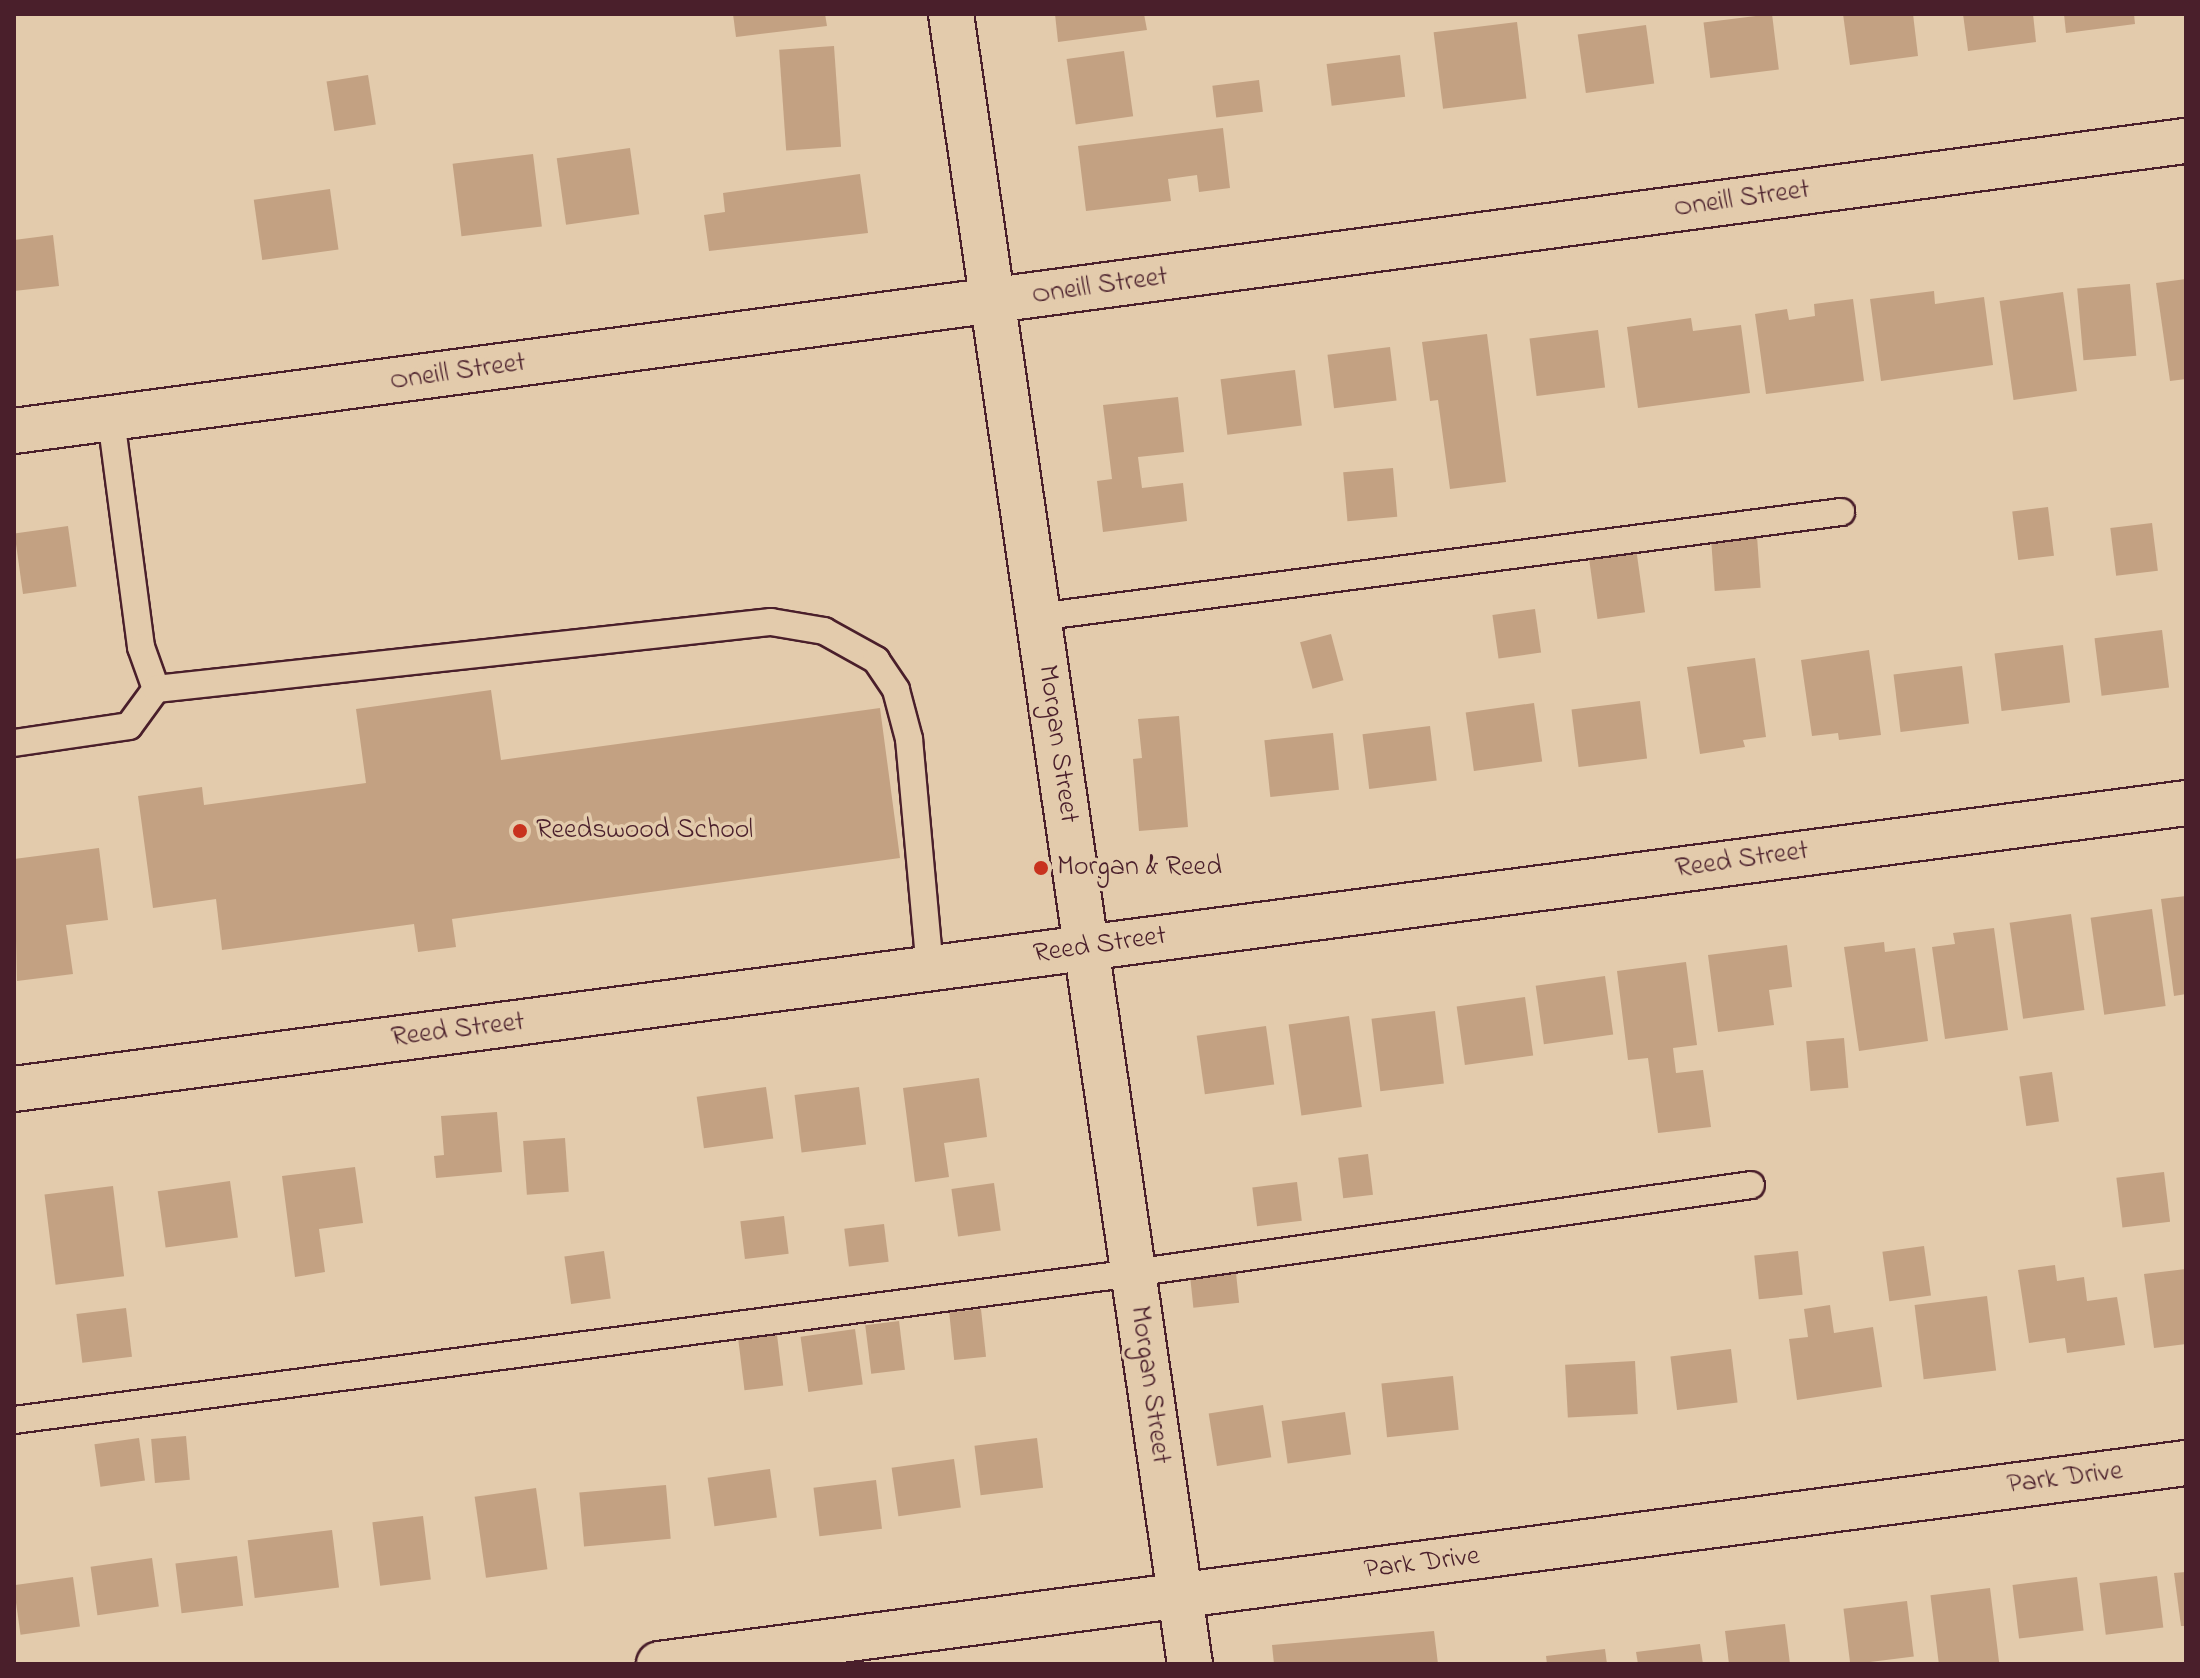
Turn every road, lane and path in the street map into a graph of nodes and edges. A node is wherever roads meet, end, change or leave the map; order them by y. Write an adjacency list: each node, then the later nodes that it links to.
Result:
1 (951, 14): 3 (street, Morgan Street)
2 (2186, 141): 3 (street, Oneill Street)
3 (993, 301): 4 (street, Oneill Street); 7 (street, Morgan Street)
4 (111, 419): 5 (street, Oneill Street); 8 (lane)
5 (14, 431)
6 (1841, 512): 7 (lane)
7 (1038, 617): 11 (street, Morgan Street)
8 (156, 689): 9 (lane); 12 (lane)
9 (14, 743)
10 (2186, 803): 11 (street, Reed Street)
11 (1086, 948): 12 (street, Reed Street); 15 (street, Morgan Street)
12 (930, 969): 13 (street, Reed Street)
13 (14, 1089)
14 (1751, 1185): 15 (lane)
15 (1133, 1273): 16 (lane); 18 (street, Morgan Street)
16 (14, 1420)
17 (2186, 1463): 18 (street, Park Drive)
18 (1180, 1596): 19 (street, Park Drive); 20 (street, Morgan Street)
19 (659, 1664)
20 (1190, 1664)

